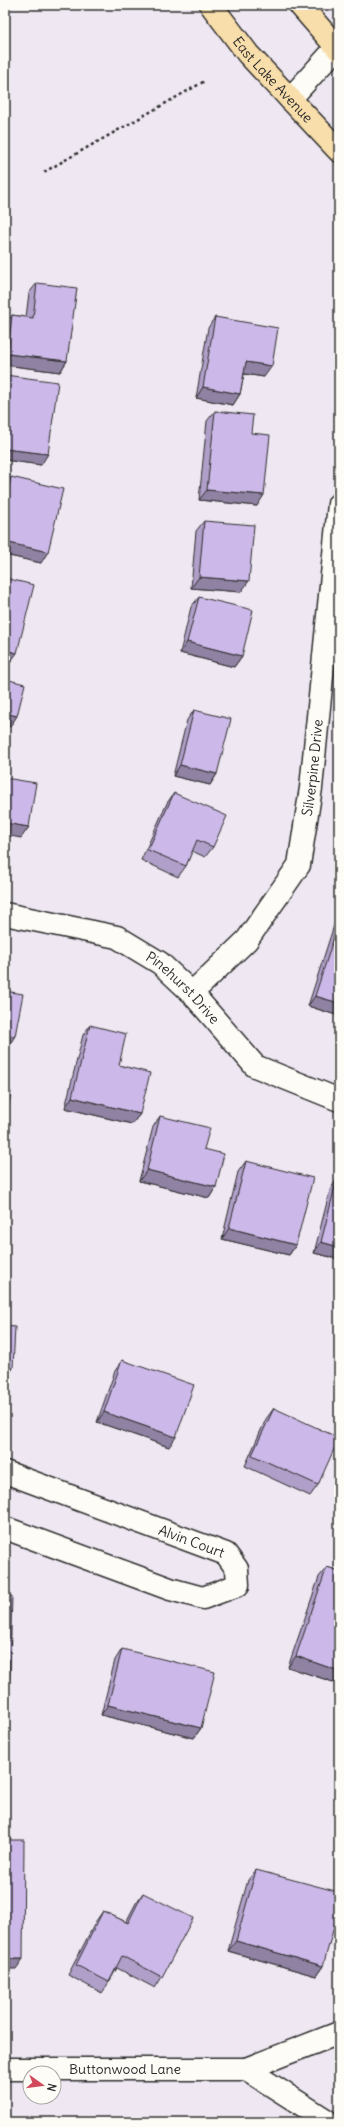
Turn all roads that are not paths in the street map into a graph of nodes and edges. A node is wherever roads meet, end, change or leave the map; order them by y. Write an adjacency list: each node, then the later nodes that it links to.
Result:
1 (211, 5): 4 (main road, East Lake Avenue)
2 (300, 5): 3 (main road)
3 (338, 47): 4 (street)
4 (290, 99): 5 (main road, East Lake Avenue)
5 (338, 149)
6 (339, 504): 8 (street, Silverpine Drive)
7 (5, 914): 8 (street, Pinehurst Drive)
8 (192, 993): 9 (street, Pinehurst Drive)
9 (339, 1100)
10 (5, 1472): 11 (street, Alvin Court)
11 (5, 1528)
12 (339, 2033): 14 (street, Buttonwood Lane)
13 (5, 2069): 14 (street, Buttonwood Lane)
14 (246, 2069): 15 (street)
15 (326, 2120)

